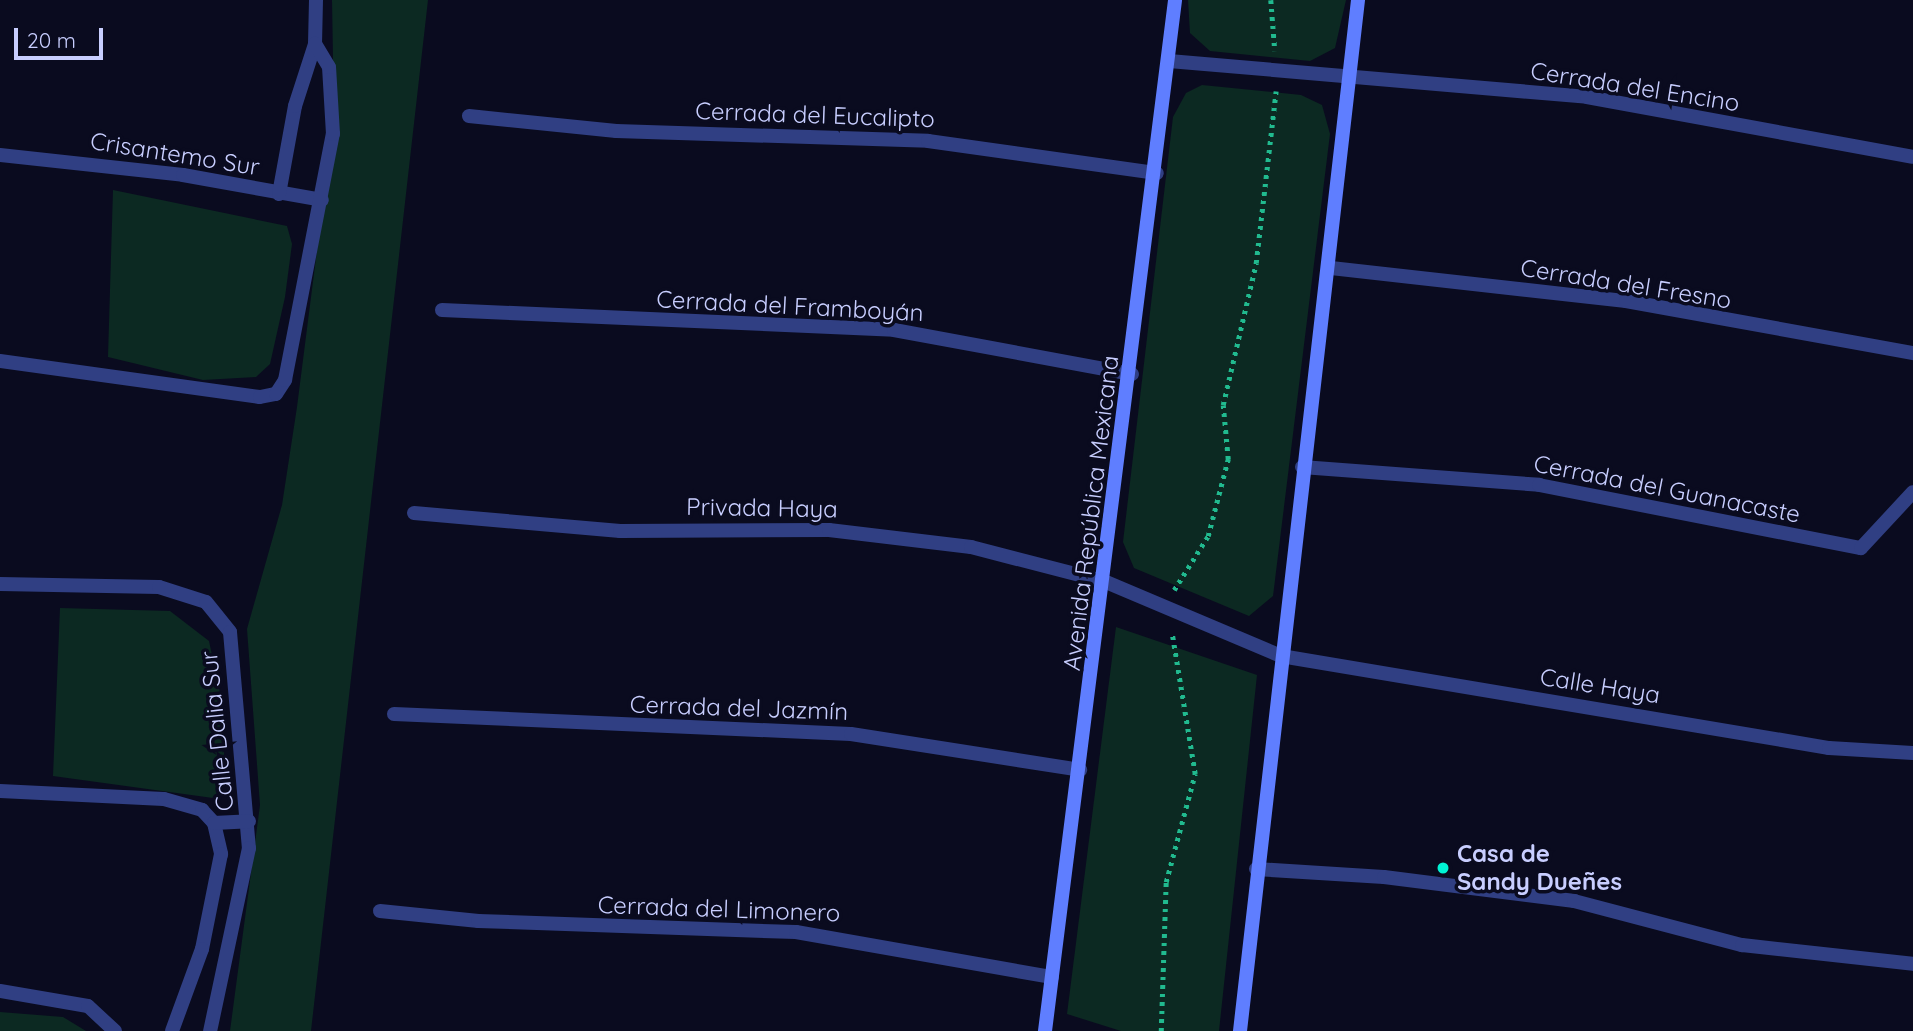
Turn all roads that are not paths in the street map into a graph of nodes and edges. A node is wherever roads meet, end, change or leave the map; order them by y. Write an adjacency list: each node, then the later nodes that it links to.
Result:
1 (316, 0): 4 (street)
2 (1175, 0): 5 (main road, Avenida República Mexicana)
3 (1358, 0): 6 (main road)
4 (315, 44): 11 (street, Crisantemo Sur); 12 (street)
5 (1169, 61): 6 (street, Cerrada del Encino); 10 (main road, Avenida República Mexicana)
6 (1348, 77): 9 (street, Cerrada del Encino); 13 (main road)
7 (469, 116): 10 (street, Cerrada del Eucalipto)
8 (0, 155): 11 (street, Crisantemo Sur)
9 (1913, 157)
10 (1157, 173): 17 (main road, Avenida República Mexicana)
11 (279, 194): 12 (street)
12 (322, 200): 16 (street)
13 (1331, 268): 15 (street, Cerrada del Fresno); 18 (main road)
14 (442, 310): 17 (street, Cerrada del Framboyán)
15 (1913, 353)
16 (0, 361)
17 (1132, 374): 21 (main road, Avenida República Mexicana)
18 (1302, 467): 19 (street, Cerrada del Guanacaste); 24 (main road)
19 (1913, 492)
20 (414, 513): 21 (street, Privada Haya)
21 (1106, 582): 23 (street, Privada Haya); 27 (main road, Avenida República Mexicana)
22 (0, 584): 29 (street, Calle Dalia Sur)
23 (1169, 610): 24 (street, Calle Haya)
24 (1281, 656): 26 (street, Calle Haya); 31 (main road)
25 (394, 714): 27 (street, Cerrada del Jazmín)
26 (1913, 753)
27 (1080, 770): 36 (main road, Avenida República Mexicana)
28 (0, 791): 30 (street)
29 (250, 821): 30 (street); 34 (street, Calle Dalia Sur)
30 (214, 823): 33 (street)
31 (1256, 869): 35 (street); 42 (main road)
32 (380, 911): 36 (street, Cerrada del Limonero)
33 (202, 949): 34 (street); 39 (street)
34 (228, 955): 40 (street, Calle Dalia Sur)
35 (1913, 964)
36 (1052, 977): 41 (main road, Avenida República Mexicana)
37 (0, 991): 38 (street)
38 (115, 1031)
39 (172, 1031)
40 (210, 1031)
41 (1045, 1031)
42 (1240, 1031)

